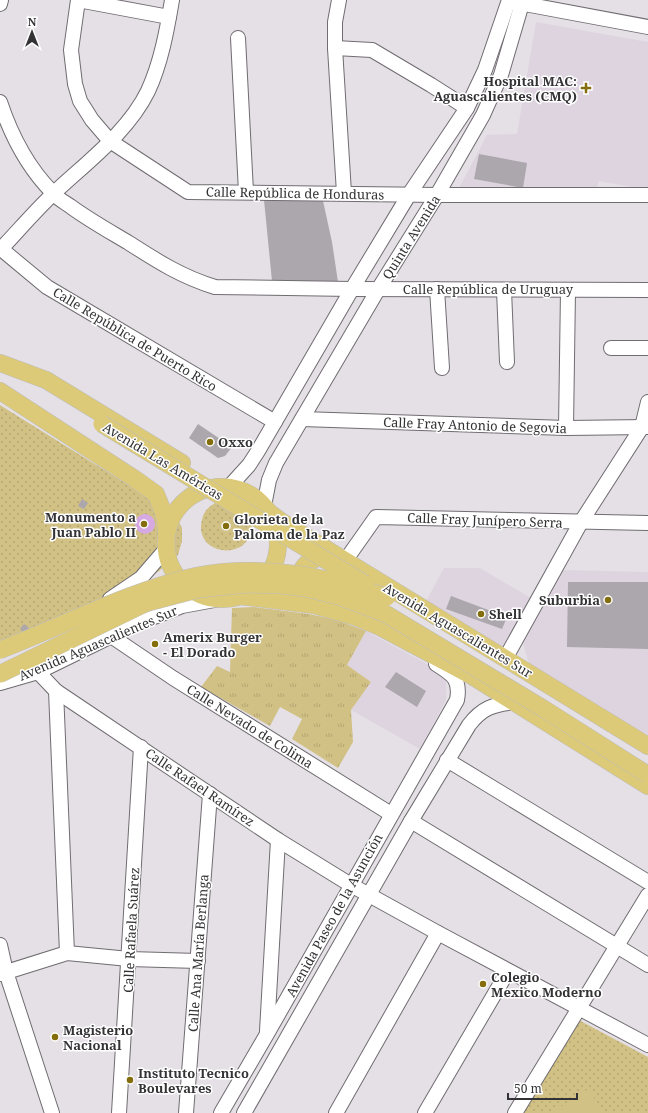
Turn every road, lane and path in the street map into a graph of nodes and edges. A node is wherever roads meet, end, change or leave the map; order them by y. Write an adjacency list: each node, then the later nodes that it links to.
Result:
1 (1, 0): 6 (street)
2 (78, 0): 7 (street); 13 (street, Calle República de Honduras)
3 (172, 0): 7 (street)
4 (339, 0): 10 (street)
5 (513, 1): 8 (street); 12 (street, Quinta Avenida); 18 (street, Quinta Avenida)
6 (0, 4)
7 (169, 17): 13 (street)
8 (648, 27)
9 (238, 38): 14 (street)
10 (335, 48): 12 (street); 15 (street)
11 (0, 102): 16 (street, Calle República de Uruguay)
12 (467, 108): 17 (street, Quinta Avenida)
13 (110, 141): 14 (street, Calle República de Honduras); 16 (street)
14 (246, 192): 15 (street, Calle República de Honduras)
15 (344, 193): 17 (street, Calle República de Honduras)
16 (53, 194): 20 (street); 22 (street, Calle República de Uruguay)
17 (410, 194): 18 (street, Calle República de Honduras); 22 (street, Quinta Avenida)
18 (437, 195): 19 (street, Calle República de Honduras); 21 (street, Quinta Avenida)
19 (648, 195)
20 (0, 249): 35 (street, Calle República de Puerto Rico)
21 (379, 288): 22 (street, Calle República de Uruguay); 23 (street, Calle República de Uruguay); 34 (street, Quinta Avenida)
22 (352, 289): 35 (street, Quinta Avenida)
23 (437, 289): 24 (street, Calle República de Uruguay); 31 (street)
24 (504, 290): 25 (street, Calle República de Uruguay); 29 (street)
25 (568, 290): 26 (street, Calle República de Uruguay); 37 (street)
26 (648, 290)
27 (611, 348): 28 (street)
28 (648, 348)
29 (507, 362)
30 (0, 364): 38 (main road, Avenida Aguascalientes Sur); 45 (main road, Avenida Las Américas, bridge)
31 (442, 368)
32 (0, 391): 42 (main road, Avenida Aguascalientes Sur)
33 (648, 402): 36 (street)
34 (302, 419): 37 (street, Calle Fray Antonio de Segovia); 39 (street, Quinta Avenida)
35 (276, 422): 38 (street, Quinta Avenida)
36 (645, 427): 37 (street, Calle Fray Antonio de Segovia); 40 (street)
37 (566, 428)
38 (224, 487): 39 (main road, Avenida Aguascalientes Sur); 42 (main road)
39 (267, 509): 43 (main road, Avenida Aguascalientes Sur); 44 (main road, Avenida Aguascalientes Sur)
40 (581, 522): 41 (street, Calle Fray Junípero Serra); 43 (street, Calle Fray Junípero Serra); 52 (street)
41 (648, 523)
42 (166, 541): 46 (main road, Avenida Aguascalientes Sur); 50 (street)
43 (345, 561): 47 (main road); 52 (main road, Avenida Aguascalientes Sur)
44 (240, 596): 46 (main road, Avenida Aguascalientes Sur); 47 (main road)
45 (387, 597): 51 (main road, Avenida Aguascalientes Sur, bridge); 62 (main road, Avenida Aguascalientes Sur)
46 (220, 599): 48 (street, Avenida Aguascalientes Sur)
47 (314, 605): 49 (main road)
48 (111, 636): 53 (street, Avenida Aguascalientes Sur); 67 (street, Calle Nevado de Colima)
49 (403, 640): 57 (main road); 58 (street, Avenida Paseo de la Asunción)
50 (0, 646)
51 (0, 650)
52 (505, 659): 60 (main road, Avenida Aguascalientes Sur)
53 (38, 672): 55 (street, Avenida Aguascalientes Sur); 56 (street, Calle Rafael Ramírez)
54 (0, 674): 64 (main road, Avenida Aguascalientes Sur, bridge)
55 (0, 683)
56 (56, 691): 61 (street, Calle Rafael Ramírez); 77 (street)
57 (514, 702): 59 (street, Avenida Paseo de la Asunción); 65 (main road)
58 (448, 716): 59 (street); 67 (street, Avenida Paseo de la Asunción)
59 (469, 725): 63 (street, Avenida Paseo de la Asunción)
60 (648, 746)
61 (141, 747): 66 (street, Calle Rafael Ramírez); 78 (street, Calle Rafaela Suárez)
62 (648, 758)
63 (447, 760): 68 (street, Avenida Paseo de la Asunción); 70 (street)
64 (648, 775)
65 (648, 786)
66 (210, 794): 69 (street, Calle Rafael Ramírez); 79 (street, Calle Ana María Berlanga)
67 (391, 814): 71 (street, Avenida Paseo de la Asunción)
68 (411, 821): 73 (street, Avenida Paseo de la Asunción); 76 (street)
69 (278, 840): 71 (street, Calle Rafael Ramírez); 84 (street)
70 (648, 882)
71 (351, 885): 73 (street, Calle Rafael Ramírez); 84 (street, Avenida Paseo de la Asunción)
72 (648, 895): 76 (street)
73 (368, 896): 74 (street, Calle Rafael Ramírez); 90 (street, Avenida Paseo de la Asunción)
74 (438, 933): 81 (street, Calle Rafael Ramírez); 91 (street)
75 (0, 945): 82 (street)
76 (617, 947): 80 (street); 83 (street)
77 (67, 954): 78 (street); 82 (street)
78 (129, 959): 79 (street); 87 (street, Calle Rafaela Suárez)
79 (198, 961): 88 (street, Calle Ana María Berlanga)
80 (648, 965)
81 (508, 971): 83 (street, Calle Rafael Ramírez); 92 (street)
82 (3, 973): 86 (street)
83 (579, 1007): 85 (street, Calle Rafael Ramírez); 93 (street)
84 (267, 1034): 89 (street, Avenida Paseo de la Asunción)
85 (648, 1045)
86 (52, 1113)
87 (119, 1113)
88 (186, 1113)
89 (221, 1113)
90 (244, 1113)
91 (336, 1113)
92 (425, 1113)
93 (515, 1113)

